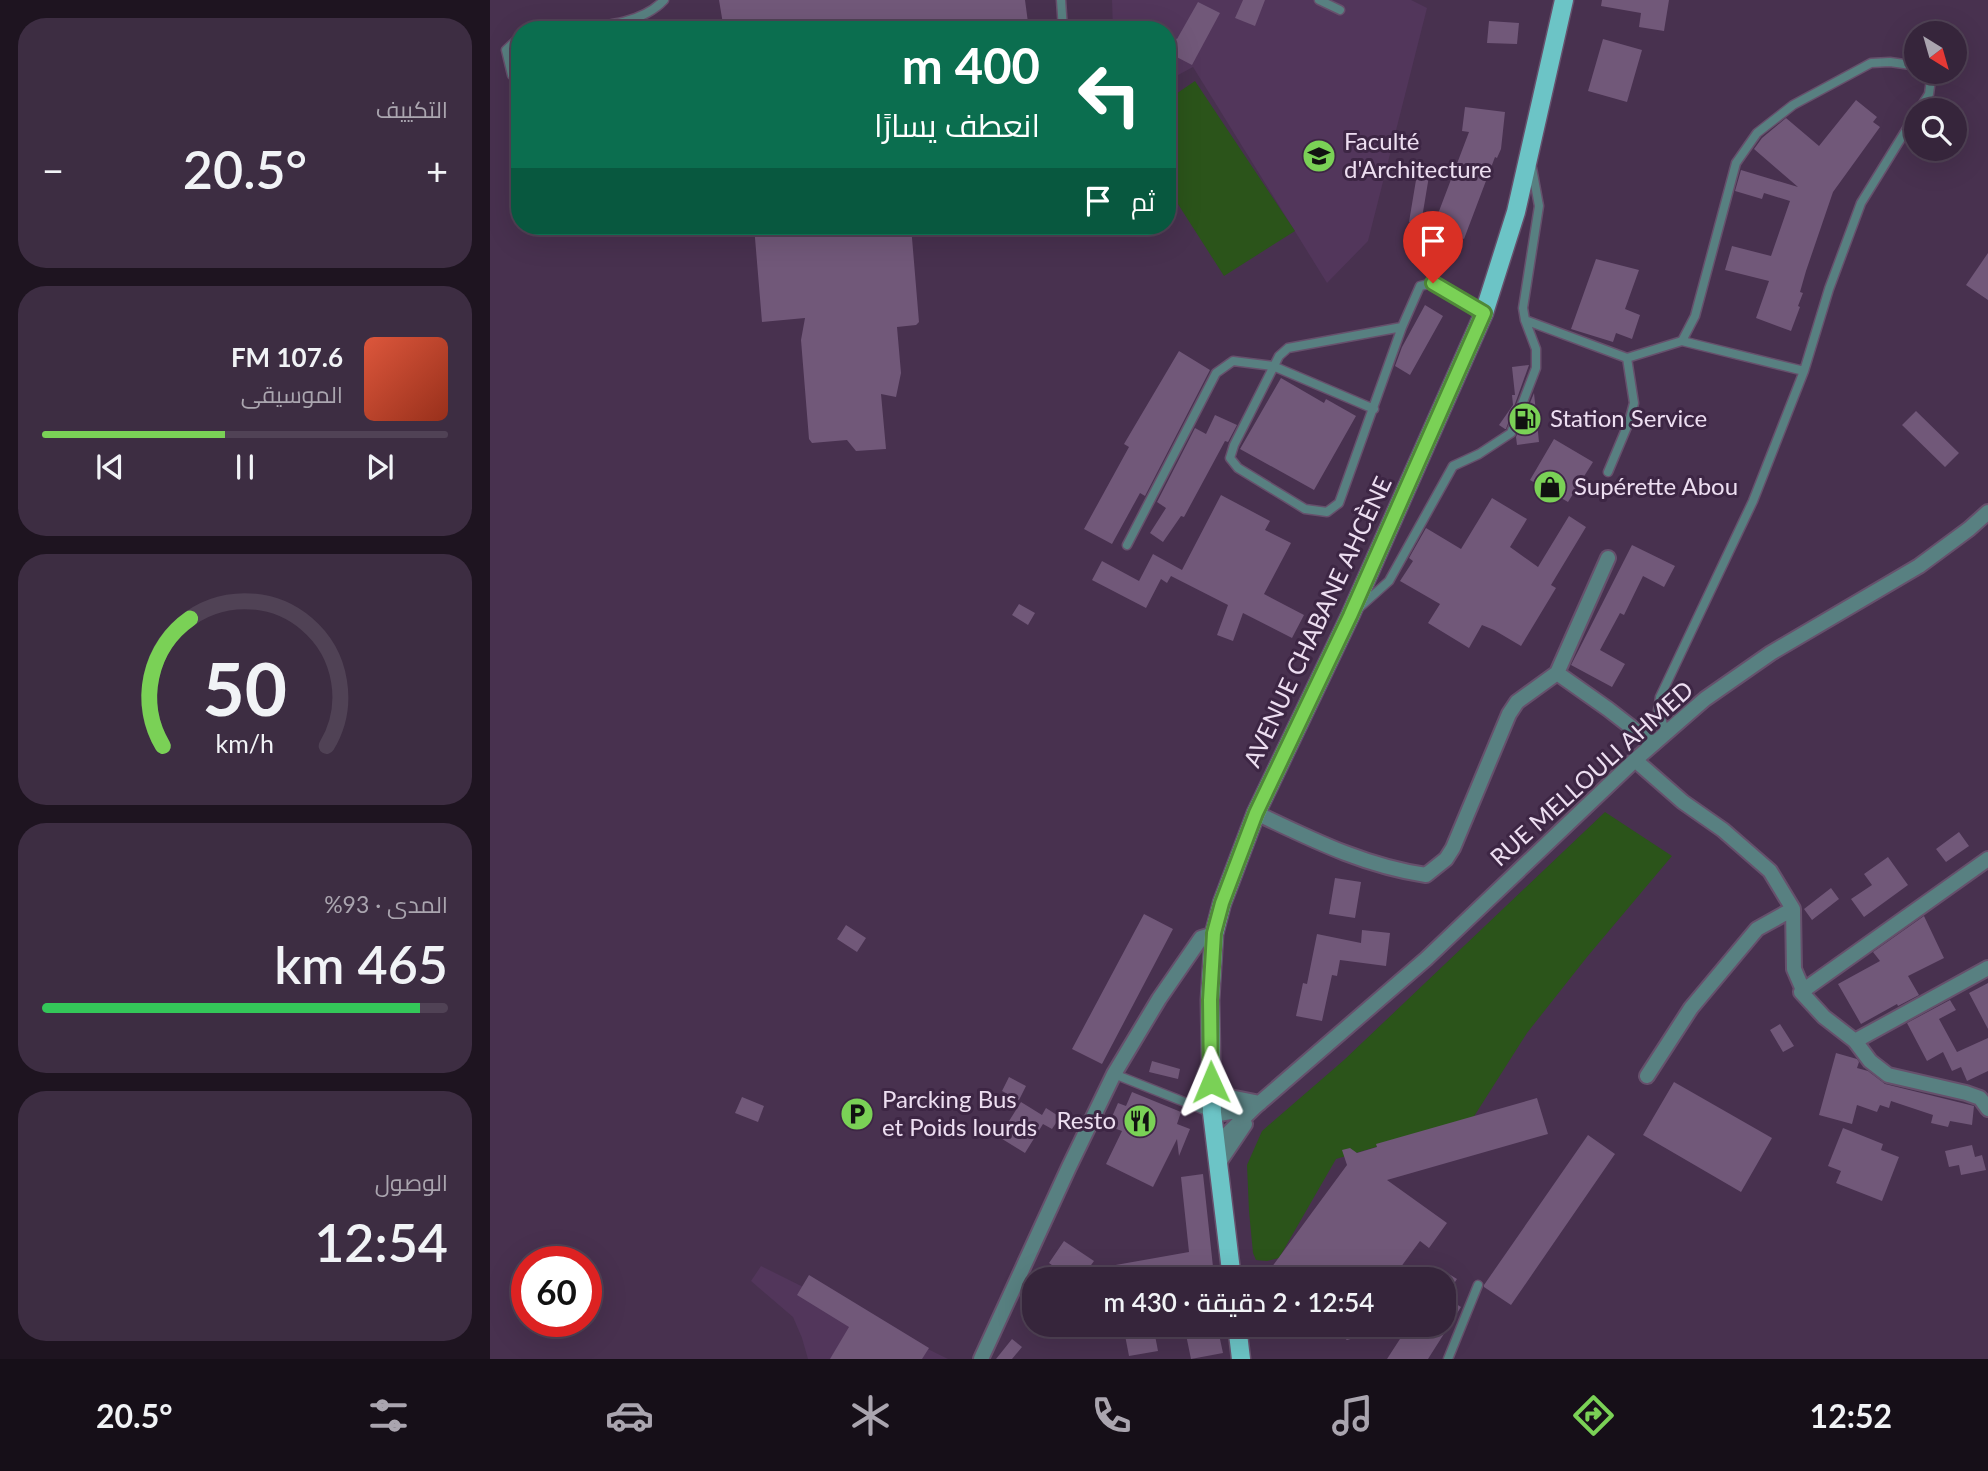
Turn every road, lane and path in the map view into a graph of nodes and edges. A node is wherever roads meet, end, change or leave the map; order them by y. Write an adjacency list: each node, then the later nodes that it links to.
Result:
1 (664, 0): 6 (lane)
2 (1061, 0): 7 (lane)
3 (1319, 0): 5 (lane)
4 (1564, 0): 12 (main road, AVENUE CHABANE AHCÈNE)
5 (1340, 10)
6 (624, 21)
7 (1062, 21)
8 (511, 45): 10 (lane)
9 (1904, 64): 16 (lane)
10 (511, 71)
11 (1904, 133): 19 (lane)
12 (1529, 154): 13 (main road, AVENUE CHABANE AHCÈNE); 14 (lane)
13 (1484, 313): 15 (lane); 25 (main road, AVENUE CHABANE AHCÈNE)
14 (1525, 320): 17 (lane); 25 (lane)
15 (1402, 327): 18 (lane); 20 (lane)
16 (1682, 341): 17 (lane); 19 (lane)
17 (1627, 358): 21 (lane)
18 (1273, 366): 20 (lane); 20 (lane); 23 (lane)
19 (1804, 371): 27 (lane)
20 (1374, 409)
21 (1608, 472)
22 (1988, 512): 27 (street, RUE MELLOULI AHMED)
23 (1127, 545)
24 (1608, 558): 26 (street)
25 (1350, 616): 30 (main road, AVENUE CHABANE AHCÈNE)
26 (1557, 673): 28 (street); 30 (street)
27 (1666, 733): 28 (street, RUE MELLOULI AHMED)
28 (1653, 744): 29 (street, RUE MELLOULI AHMED)
29 (1634, 760): 32 (street); 40 (street, RUE MELLOULI AHMED)
30 (1256, 813): 33 (main road, AVENUE CHABANE AHCÈNE)
31 (1988, 859): 35 (street)
32 (1793, 909): 35 (street); 38 (street)
33 (1214, 933): 37 (street); 39 (main road, AVENUE CHABANE AHCÈNE)
34 (1988, 968): 36 (street)
35 (1801, 992): 36 (street)
36 (1855, 1041): 41 (street)
37 (1114, 1074): 42 (lane); 48 (street)
38 (1647, 1076)
39 (1211, 1082): 40 (street); 42 (main road, AVENUE CHABANE AHCÈNE)
40 (1257, 1105): 42 (street); 43 (street, RUE MELLOULI AHMED); 44 (street)
41 (1988, 1110)
42 (1212, 1113): 43 (main road, AVENUE CHABANE AHCÈNE)
43 (1216, 1145): 44 (main road, AVENUE CHABANE AHCÈNE)
44 (1218, 1164): 45 (main road, AVENUE CHABANE AHCÈNE)
45 (1231, 1267)
46 (1478, 1285): 50 (lane)
47 (1238, 1337): 49 (main road)
48 (981, 1359)
49 (1241, 1359)
50 (1448, 1359)

